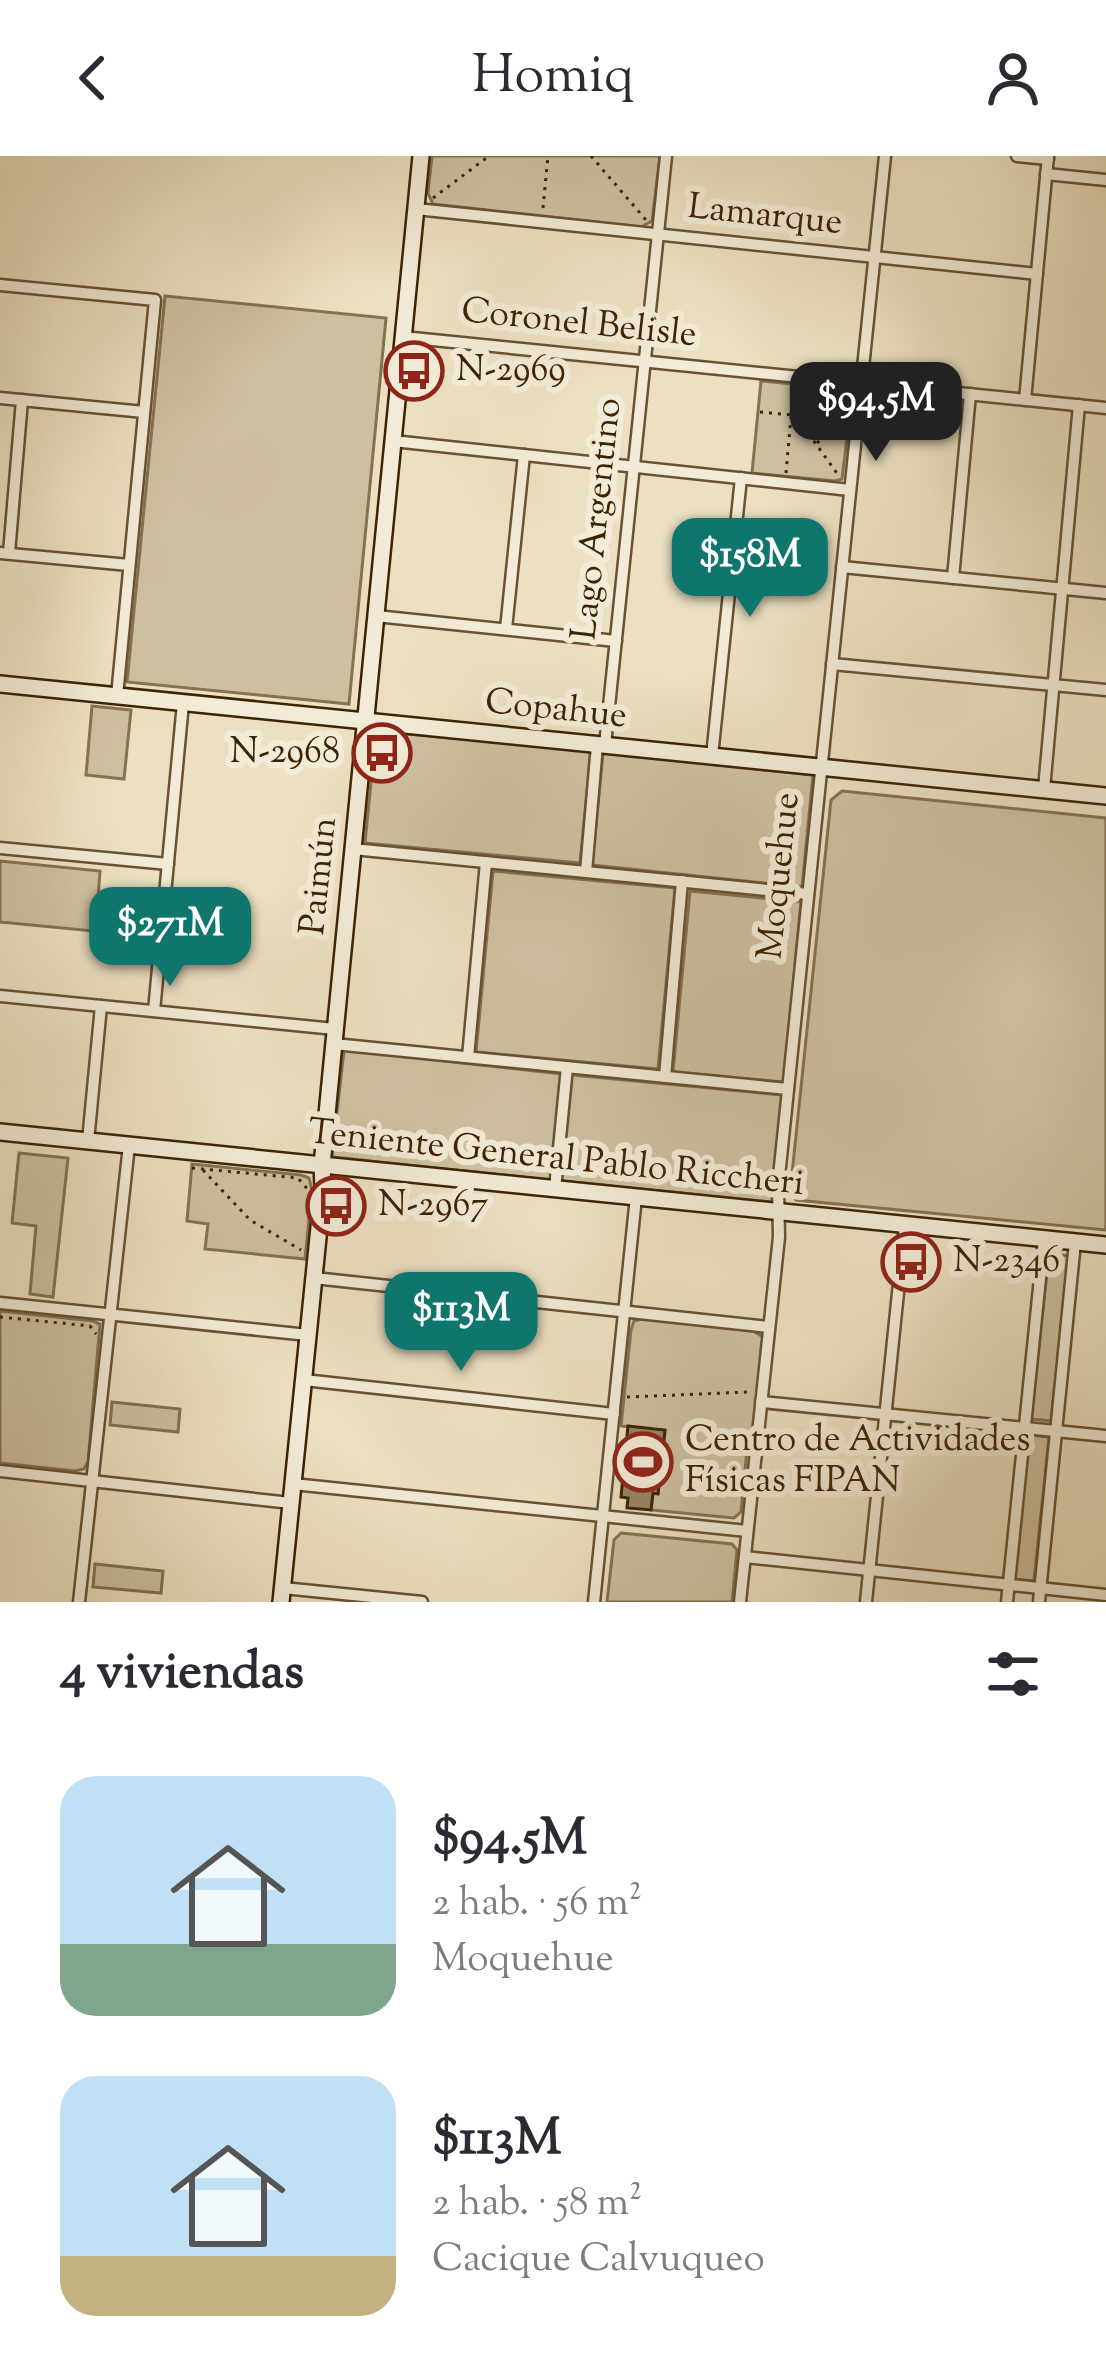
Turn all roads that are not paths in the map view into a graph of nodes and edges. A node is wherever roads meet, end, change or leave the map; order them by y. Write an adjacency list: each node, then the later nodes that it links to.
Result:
1 (421, 156): 8 (street, Paimún)
2 (666, 156): 9 (street, Lago Argentino)
3 (885, 156): 10 (street, Moquehue)
4 (1017, 156): 5 (street)
5 (1048, 158): 6 (street)
6 (1046, 174): 7 (street); 11 (street)
7 (1106, 179)
8 (416, 209): 9 (street, Lamarque); 13 (street, Paimún)
9 (658, 235): 10 (street, Lamarque); 14 (street, Lago Argentino)
10 (874, 257): 11 (street, Lamarque); 15 (street, Moquehue)
11 (1037, 274): 19 (street)
12 (0, 285): 22 (street)
13 (403, 337): 14 (street, Coronel Belisle); 23 (street, Paimún)
14 (645, 361): 15 (street, Coronel Belisle); 25 (street, Lago Argentino)
15 (861, 383): 16 (street, Coronel Belisle); 27 (street, Moquehue)
16 (970, 394): 19 (street, Coronel Belisle); 31 (street)
17 (0, 398): 18 (street)
18 (22, 400): 22 (street); 28 (street)
19 (1025, 400): 20 (street, Coronel Belisle)
20 (1079, 405): 21 (street, Coronel Belisle); 32 (street)
21 (1106, 408)
22 (144, 412): 29 (street)
23 (393, 441): 24 (street); 34 (street, Paimún)
24 (524, 455): 25 (street); 35 (street)
25 (634, 467): 26 (street); 36 (street, Lago Argentino)
26 (741, 478): 27 (street); 45 (street)
27 (850, 490): 30 (street, Moquehue)
28 (4, 553): 29 (street)
29 (129, 565): 41 (street)
30 (842, 567): 31 (street); 37 (street, Moquehue)
31 (953, 578): 32 (street)
32 (1062, 589): 33 (street); 39 (street)
33 (1106, 593)
34 (376, 616): 35 (street); 43 (street, Paimún)
35 (506, 629): 36 (street)
36 (616, 640): 44 (street, Lago Argentino)
37 (832, 664): 39 (street); 46 (street, Moquehue)
38 (0, 684): 41 (street, Copahue)
39 (1053, 685): 40 (street); 47 (street)
40 (1106, 690)
41 (117, 696): 42 (street, Copahue)
42 (183, 703): 43 (street, Copahue); 52 (street)
43 (365, 722): 44 (street, Copahue); 50 (street, Paimún)
44 (601, 745): 45 (street, Copahue); 53 (street, Lago Argentino)
45 (712, 756): 46 (street, Copahue)
46 (821, 767): 47 (street, Copahue); 55 (street, Moquehue)
47 (1044, 789): 48 (street, Copahue)
48 (1106, 796)
49 (0, 848): 52 (street)
50 (353, 849): 51 (street); 59 (street, Paimún)
51 (486, 862): 53 (street); 60 (street)
52 (168, 863): 58 (street)
53 (586, 872): 54 (street)
54 (682, 881): 55 (street); 62 (street)
55 (808, 894): 63 (street, Moquehue)
56 (0, 996): 57 (street)
57 (101, 1006): 58 (street); 65 (street)
58 (154, 1011): 59 (street)
59 (335, 1036): 60 (street); 67 (street, Paimún)
60 (468, 1058): 61 (street)
61 (567, 1067): 62 (street); 68 (street)
62 (665, 1077): 63 (street)
63 (788, 1089): 70 (street, Moquehue)
64 (0, 1132): 65 (street, Teniente General Pablo Riccheri)
65 (88, 1141): 66 (street, Teniente General Pablo Riccheri)
66 (129, 1145): 67 (street, Teniente General Pablo Riccheri); 78 (street)
67 (322, 1165): 68 (street, Teniente General Pablo Riccheri); 75 (street, Paimún)
68 (555, 1189): 69 (street, Teniente General Pablo Riccheri)
69 (636, 1197): 70 (street, Teniente General Pablo Riccheri); 77 (street)
70 (778, 1212): 71 (street, Teniente General Pablo Riccheri); 79 (street, Moquehue)
71 (904, 1225): 72 (street, Teniente General Pablo Riccheri); 84 (street)
72 (1044, 1239): 73 (street, Teniente General Pablo Riccheri); 85 (street)
73 (1075, 1242): 74 (street, Teniente General Pablo Riccheri); 86 (street)
74 (1106, 1245)
75 (314, 1278): 77 (street); 80 (street, Paimún)
76 (0, 1303): 78 (street)
77 (624, 1312): 79 (street); 83 (street)
78 (111, 1314): 80 (street); 89 (street)
79 (769, 1327): 82 (street, Moquehue)
80 (308, 1335): 81 (street, Paimún)
81 (304, 1380): 83 (street); 90 (street, Paimún)
82 (758, 1397): 84 (street); 93 (street, Moquehue)
83 (614, 1414): 92 (street)
84 (885, 1414): 85 (street); 95 (street)
85 (1025, 1428): 86 (street); 96 (street)
86 (1056, 1431): 87 (street); 97 (street)
87 (1106, 1436)
88 (0, 1471): 89 (street)
89 (92, 1481): 91 (street); 100 (street)
90 (293, 1484): 91 (street, Paimún); 92 (street)
91 (291, 1503): 98 (street, Paimún)
92 (603, 1516): 93 (street); 102 (street)
93 (747, 1531): 94 (street, Moquehue)
94 (745, 1557): 95 (street); 103 (street, Moquehue)
95 (869, 1570): 96 (street); 104 (street)
96 (1009, 1585): 97 (street); 105 (street)
97 (1040, 1588): 99 (street); 106 (street)
98 (282, 1595): 101 (street)
99 (1106, 1595)
100 (79, 1602)
101 (422, 1602)
102 (594, 1602)
103 (740, 1602)
104 (866, 1602)
105 (1007, 1602)
106 (1039, 1602)

